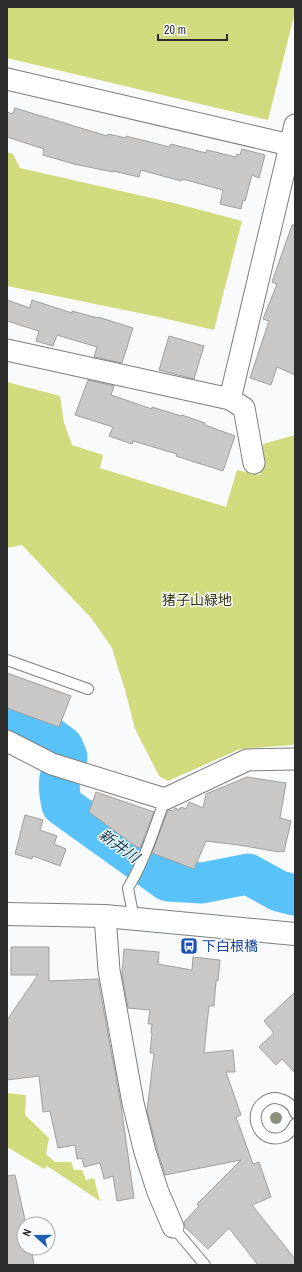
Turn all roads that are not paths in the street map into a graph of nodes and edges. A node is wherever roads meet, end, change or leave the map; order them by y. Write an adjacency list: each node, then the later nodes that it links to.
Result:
1 (7, 79): 3 (street)
2 (295, 125): 3 (street)
3 (291, 154): 5 (street)
4 (7, 350): 5 (street)
5 (230, 399): 6 (street)
6 (254, 463)
7 (7, 660): 8 (lane)
8 (88, 689)
9 (7, 742): 11 (street)
10 (295, 759): 11 (street)
11 (165, 799): 14 (lane)
12 (7, 914): 13 (street)
13 (105, 916): 14 (street); 18 (street)
14 (134, 919): 15 (street)
15 (295, 934)
16 (295, 1113): 17 (lane)
17 (295, 1124)
18 (173, 1227): 19 (lane)
19 (205, 1265)

